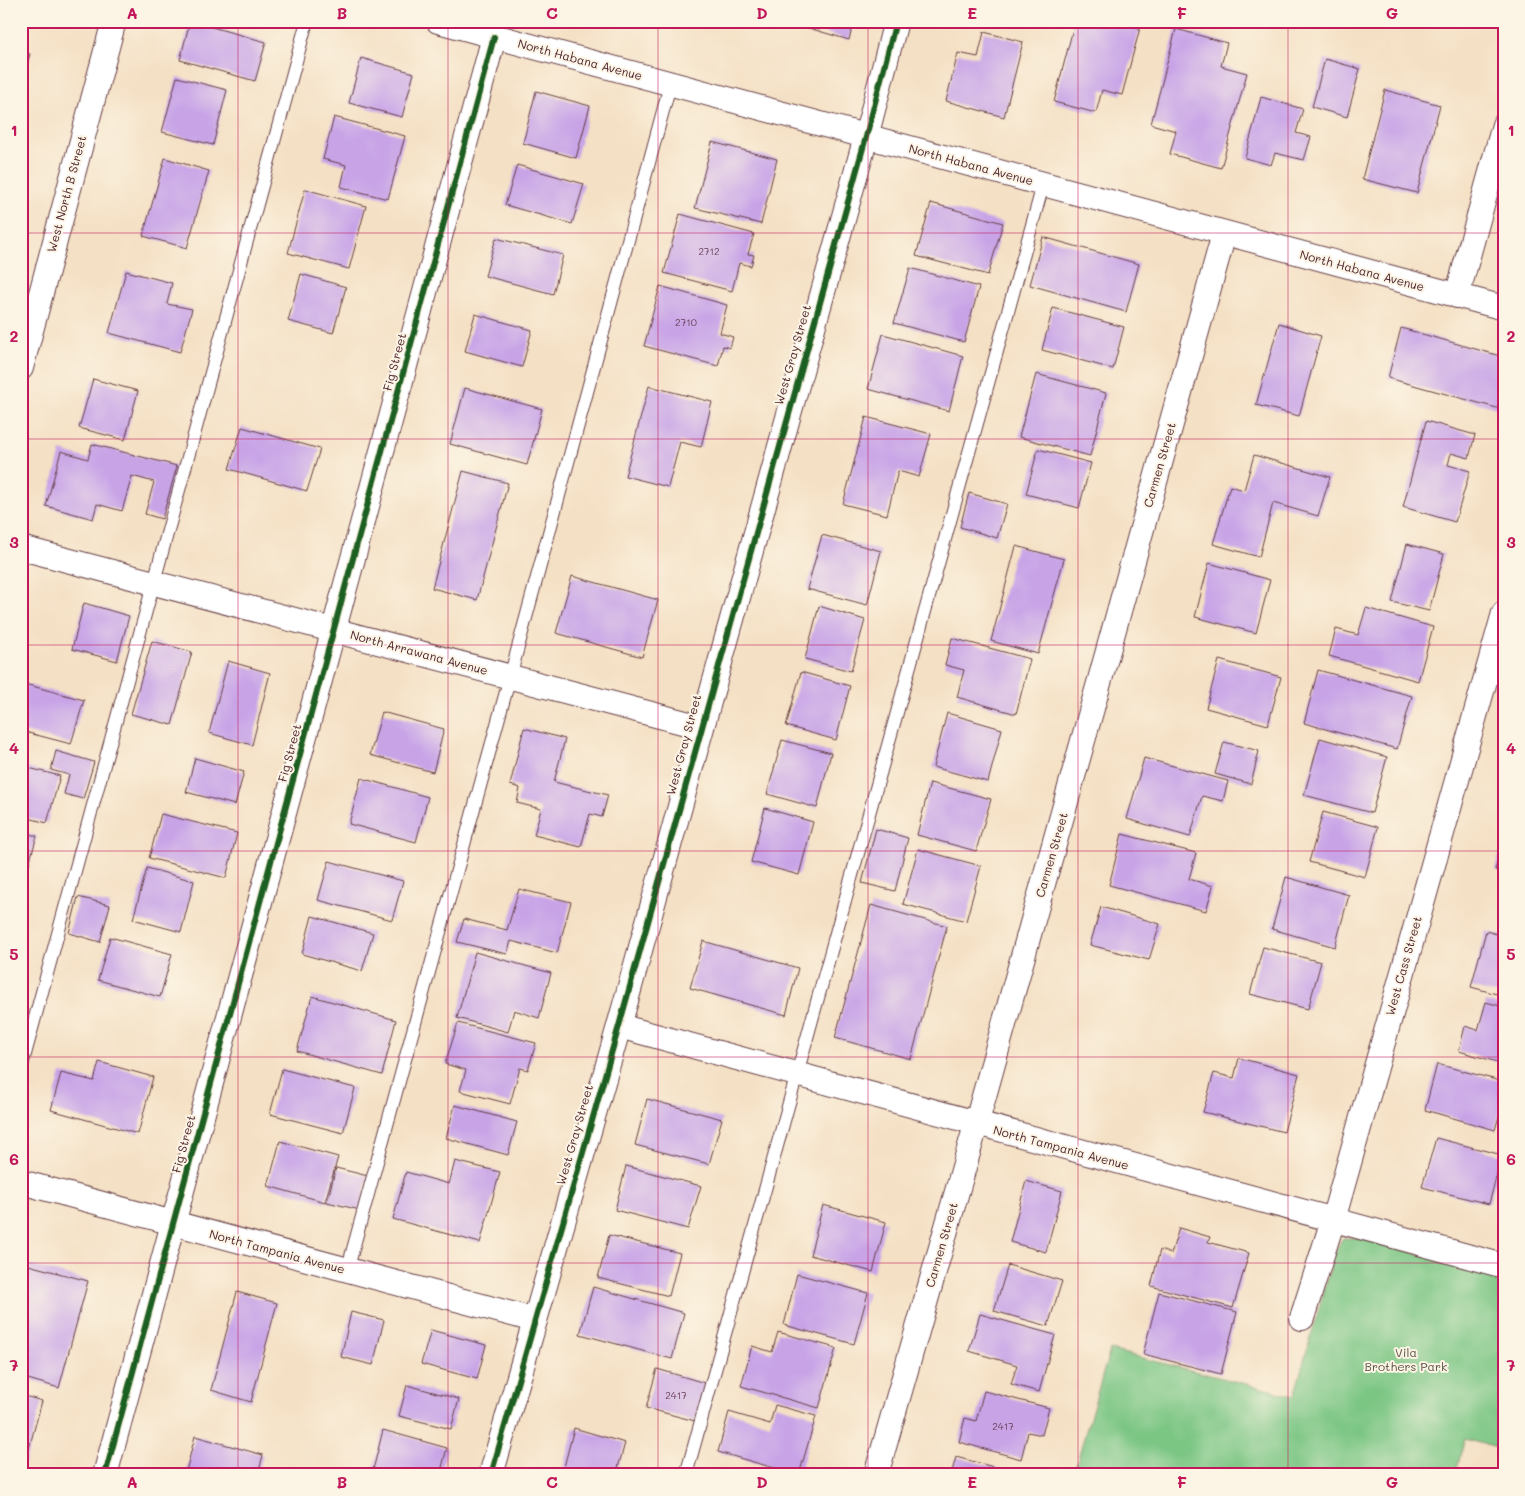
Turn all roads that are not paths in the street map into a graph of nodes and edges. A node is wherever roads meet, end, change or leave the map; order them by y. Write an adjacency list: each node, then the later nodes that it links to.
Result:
1 (114, 21): 13 (street, West North B Street)
2 (306, 21): 15 (lane)
3 (438, 21): 5 (street, North Habana Avenue)
4 (896, 21): 8 (street, West Gray Street)
5 (494, 37): 6 (street, North Habana Avenue); 17 (street, Fig Street)
6 (670, 85): 8 (street, North Habana Avenue); 18 (lane)
7 (1504, 124): 11 (street)
8 (866, 137): 9 (street, North Habana Avenue); 19 (street, West Gray Street)
9 (1043, 185): 10 (street, North Habana Avenue); 22 (lane)
10 (1224, 234): 11 (street, North Habana Avenue); 23 (street, Carmen Street)
11 (1457, 296): 12 (street, North Habana Avenue)
12 (1504, 308)
13 (21, 368)
14 (21, 548): 15 (street, North Arrawana Avenue)
15 (154, 583): 17 (street, North Arrawana Avenue); 21 (lane)
16 (1504, 613): 25 (street, West Cass Street)
17 (334, 631): 18 (street, North Arrawana Avenue); 26 (street, Fig Street)
18 (510, 677): 19 (street, North Arrawana Avenue); 28 (lane)
19 (701, 727): 20 (street, West Gray Street)
20 (619, 1026): 22 (street, North Tampania Avenue); 30 (street, West Gray Street)
21 (21, 1069)
22 (797, 1076): 23 (street, North Tampania Avenue); 33 (lane)
23 (976, 1125): 25 (street, North Tampania Avenue); 34 (street, Carmen Street)
24 (21, 1182): 26 (street, North Tampania Avenue)
25 (1332, 1220): 27 (street, North Tampania Avenue); 29 (street, West Cass Street)
26 (174, 1224): 28 (street, North Tampania Avenue); 31 (street, Fig Street)
27 (1504, 1266)
28 (346, 1271): 30 (street, North Tampania Avenue)
29 (1302, 1318)
30 (534, 1320): 32 (street, West Gray Street)
31 (105, 1475)
32 (491, 1475)
33 (686, 1475)
34 (876, 1475)

